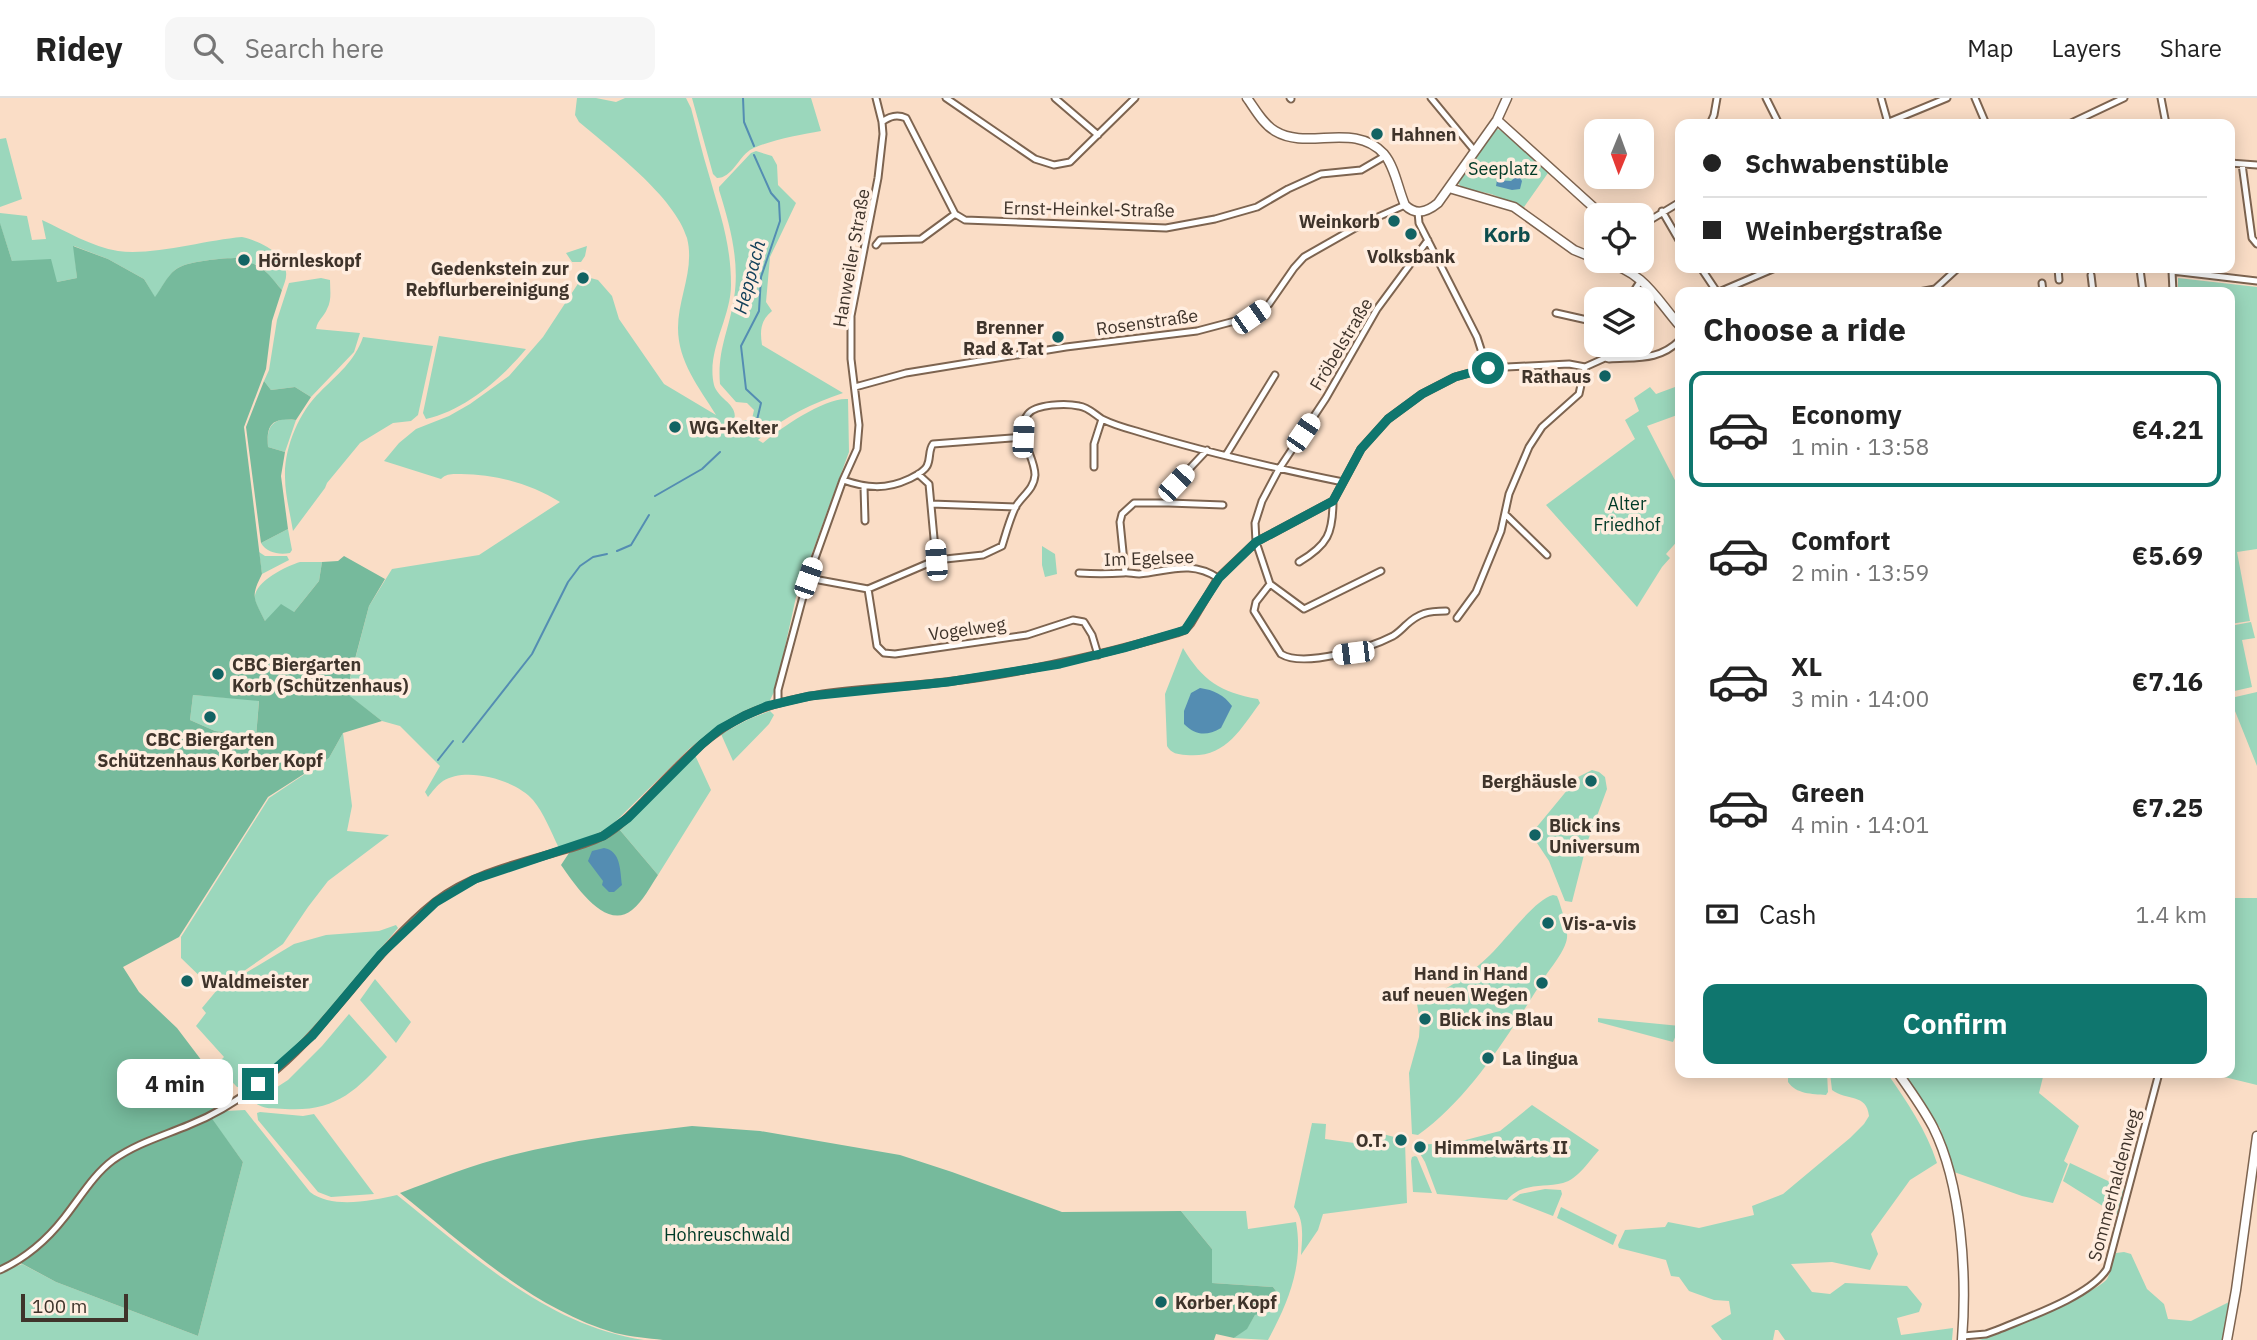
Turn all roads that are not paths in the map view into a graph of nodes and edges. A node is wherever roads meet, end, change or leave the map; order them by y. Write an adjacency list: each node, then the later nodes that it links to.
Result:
1 (876, 98): 23 (street, Hanweiler Straße)
2 (946, 98): 24 (street)
3 (1055, 98): 24 (street)
4 (1135, 98): 24 (street)
5 (1247, 98): 26 (street)
6 (1432, 98): 25 (street)
7 (1507, 98): 22 (street)
8 (1717, 98): 15 (street)
9 (1766, 98): 16 (street)
10 (1881, 98): 17 (street)
11 (1947, 98): 18 (street)
12 (1975, 98): 19 (street)
13 (2124, 98): 20 (street)
14 (2161, 98): 21 (street)
15 (1712, 119)
16 (1776, 119)
17 (1885, 119)
18 (1896, 119)
19 (1984, 119)
20 (2080, 119)
21 (2165, 119)
22 (1497, 120): 25 (street); 31 (street)
23 (882, 122): 36 (street); 67 (street, Hanweiler Straße)
24 (1098, 135)
25 (1474, 150): 30 (street)
26 (1385, 156): 33 (street); 36 (street, Ernst-Heinkel-Straße)
27 (2235, 163): 28 (street)
28 (2242, 164): 29 (street); 40 (street)
29 (2257, 165)
30 (1448, 188): 35 (street); 42 (street)
31 (1589, 203)
32 (1675, 204): 34 (street)
33 (1405, 205): 35 (street); 67 (street, Rosenstraße)
34 (1662, 211): 37 (street); 38 (street)
35 (1418, 212): 39 (street)
36 (955, 214): 41 (street)
37 (1654, 217)
38 (1675, 233)
39 (1428, 240): 65 (street); 73 (street, Fröbelstraße)
40 (2257, 244)
41 (876, 245)
42 (1584, 254)
43 (1631, 273): 50 (street)
44 (1635, 273): 50 (street)
45 (1763, 273): 55 (street)
46 (1953, 273): 56 (street)
47 (2058, 273): 51 (street)
48 (2195, 273): 52 (street)
49 (2091, 275): 58 (street)
50 (1638, 277): 54 (street); 60 (street)
51 (2059, 280)
52 (2257, 281)
53 (2042, 283): 57 (street)
54 (1634, 287)
55 (1730, 287)
56 (1939, 287)
57 (2042, 287)
58 (2092, 287)
59 (1556, 313): 61 (street)
60 (1675, 316)
61 (1584, 319)
62 (1675, 345): 63 (street)
63 (1605, 358): 64 (street)
64 (1585, 367): 65 (street); 83 (street)
65 (1488, 368): 76 (street)
66 (1275, 375): 71 (street)
67 (855, 387): 75 (street, Hanweiler Straße)
68 (1102, 419): 69 (street); 70 (street); 72 (street)
69 (1023, 437): 74 (street); 82 (street)
70 (1207, 450): 71 (street); 79 (street)
71 (1226, 455): 73 (street)
72 (1094, 467)
73 (1279, 469): 76 (street); 85 (street, Fröbelstraße)
74 (918, 474): 77 (street); 80 (street)
75 (843, 480): 77 (street); 92 (street, Hanweiler Straße)
76 (1343, 482): 78 (street)
77 (863, 487): 84 (street)
78 (1333, 501): 85 (street); 88 (street)
79 (1169, 503): 81 (street); 90 (street)
80 (931, 505): 82 (street); 87 (street)
81 (1223, 505)
82 (1016, 507): 87 (street)
83 (1506, 514): 86 (street); 97 (street)
84 (865, 521)
85 (1256, 542): 93 (street); 94 (street)
86 (1547, 555)
87 (936, 560): 95 (street)
88 (1299, 562)
89 (1381, 571): 94 (street)
90 (1125, 572): 91 (street, Im Egelsee); 93 (street, Im Egelsee)
91 (1079, 573)
92 (808, 578): 95 (street); 99 (street, Hanweiler Straße)
93 (1219, 578): 98 (street)
94 (1270, 584): 96 (street)
95 (867, 589): 98 (street, Vogelweg)
96 (1446, 611)
97 (1457, 618)
98 (1098, 654): 99 (street)
99 (778, 704): 103 (street)
100 (1901, 1078): 104 (street)
101 (2158, 1078): 104 (street, Sommerhaldenweg)
102 (2257, 1136): 105 (street)
103 (0, 1270)
104 (1962, 1338)
105 (2227, 1340)

